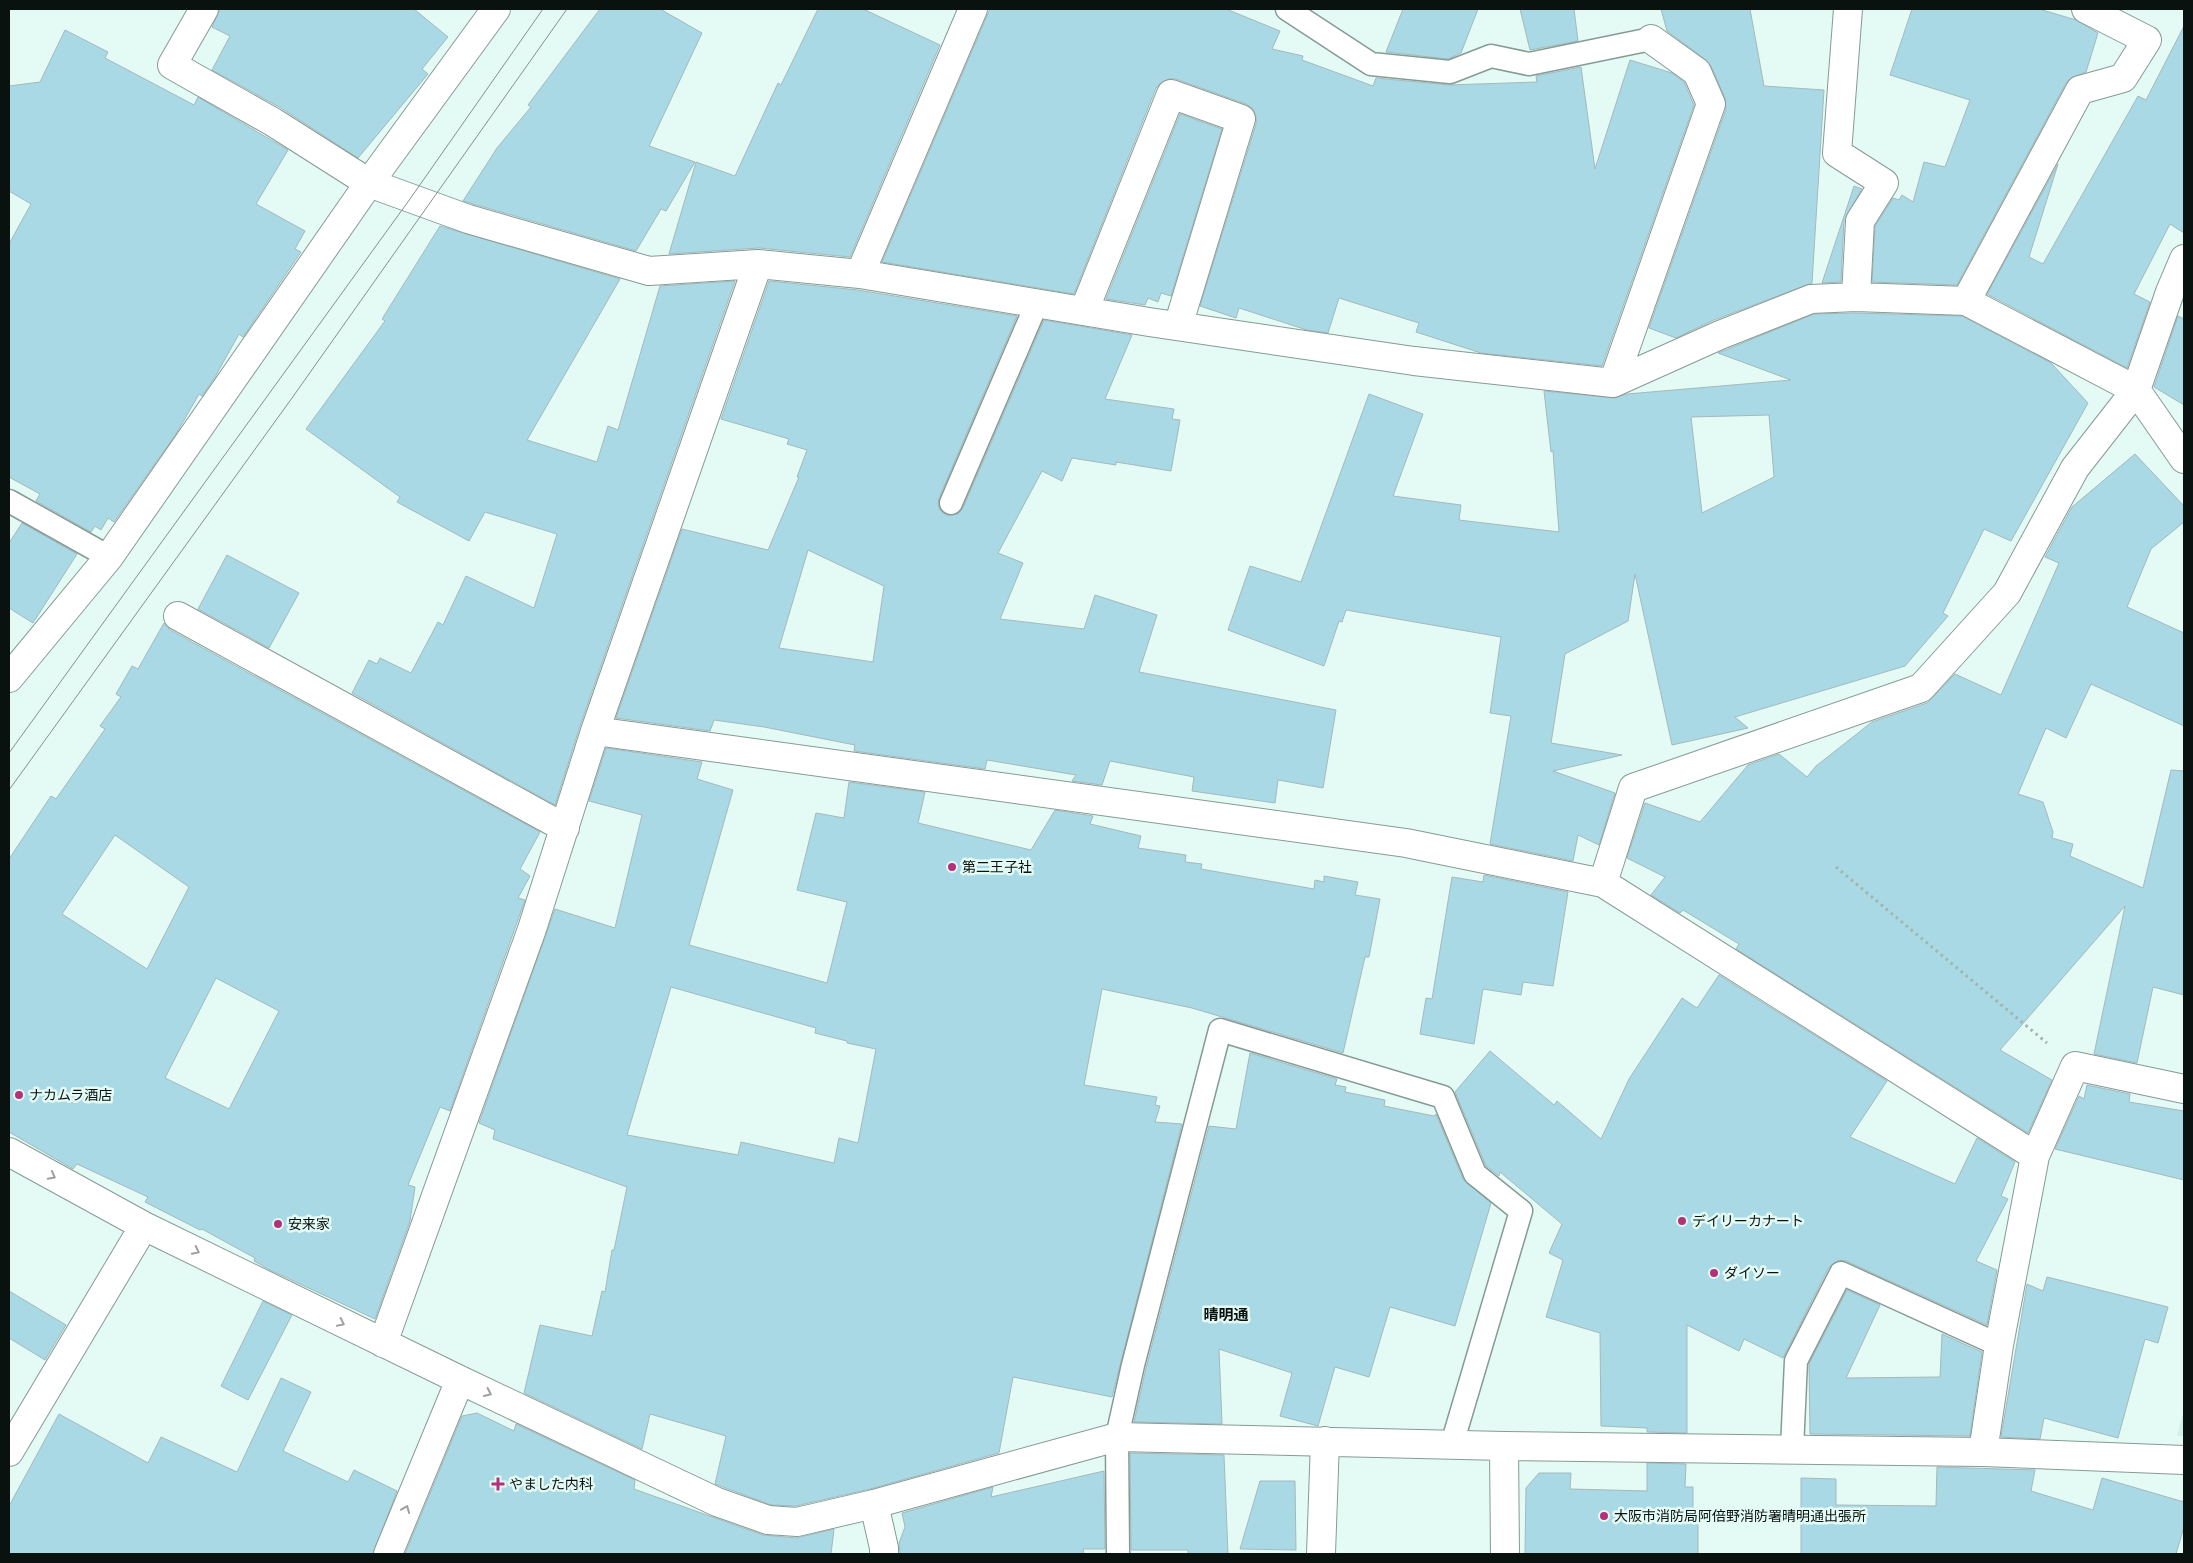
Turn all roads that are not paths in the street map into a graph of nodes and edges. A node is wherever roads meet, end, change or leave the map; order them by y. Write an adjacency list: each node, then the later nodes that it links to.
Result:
1 (204, 9): 8 (street)
2 (496, 9): 8 (street)
3 (973, 9): 11 (street)
4 (1287, 9): 7 (lane)
5 (1848, 9): 12 (street)
6 (2086, 9): 13 (street)
7 (1651, 39): 17 (street)
8 (369, 182): 10 (street); 22 (street)
9 (2184, 260): 18 (street)
10 (758, 264): 11 (street); 25 (street)
11 (860, 274): 14 (street)
12 (1856, 297): 13 (street); 17 (street)
13 (1966, 302): 18 (street)
14 (1037, 303): 15 (street); 21 (lane)
15 (1084, 311): 16 (street); 16 (street)
16 (1178, 326): 17 (street)
17 (1613, 383)
18 (2136, 390): 19 (street); 27 (street)
19 (2184, 459)
20 (9, 501): 22 (lane)
21 (951, 503)
22 (109, 557): 24 (street)
23 (178, 616): 26 (street)
24 (9, 678)
25 (595, 731): 26 (street); 27 (street)
26 (565, 828): 32 (street)
27 (1603, 884): 30 (street)
28 (2184, 1089): 30 (street)
29 (9, 1152): 31 (street, one-way to 31)
30 (2035, 1156): 33 (street)
31 (144, 1226): 32 (street, one-way to 32); 40 (street)
32 (383, 1343): 34 (street)
33 (1999, 1346): 39 (lane); 41 (street)
34 (460, 1380): 43 (street, one-way to 43); 44 (street, one-way to 34)
35 (1117, 1437): 36 (street); 37 (lane); 43 (street); 46 (lane)
36 (1325, 1441): 37 (street); 47 (street)
37 (1452, 1444): 38 (street)
38 (1504, 1446): 39 (street); 48 (street)
39 (1792, 1450): 41 (street)
40 (9, 1452)
41 (1983, 1452): 42 (street)
42 (2184, 1460)
43 (874, 1504): 45 (street)
44 (388, 1554)
45 (884, 1554)
46 (1118, 1554)
47 (1321, 1554)
48 (1505, 1554)

